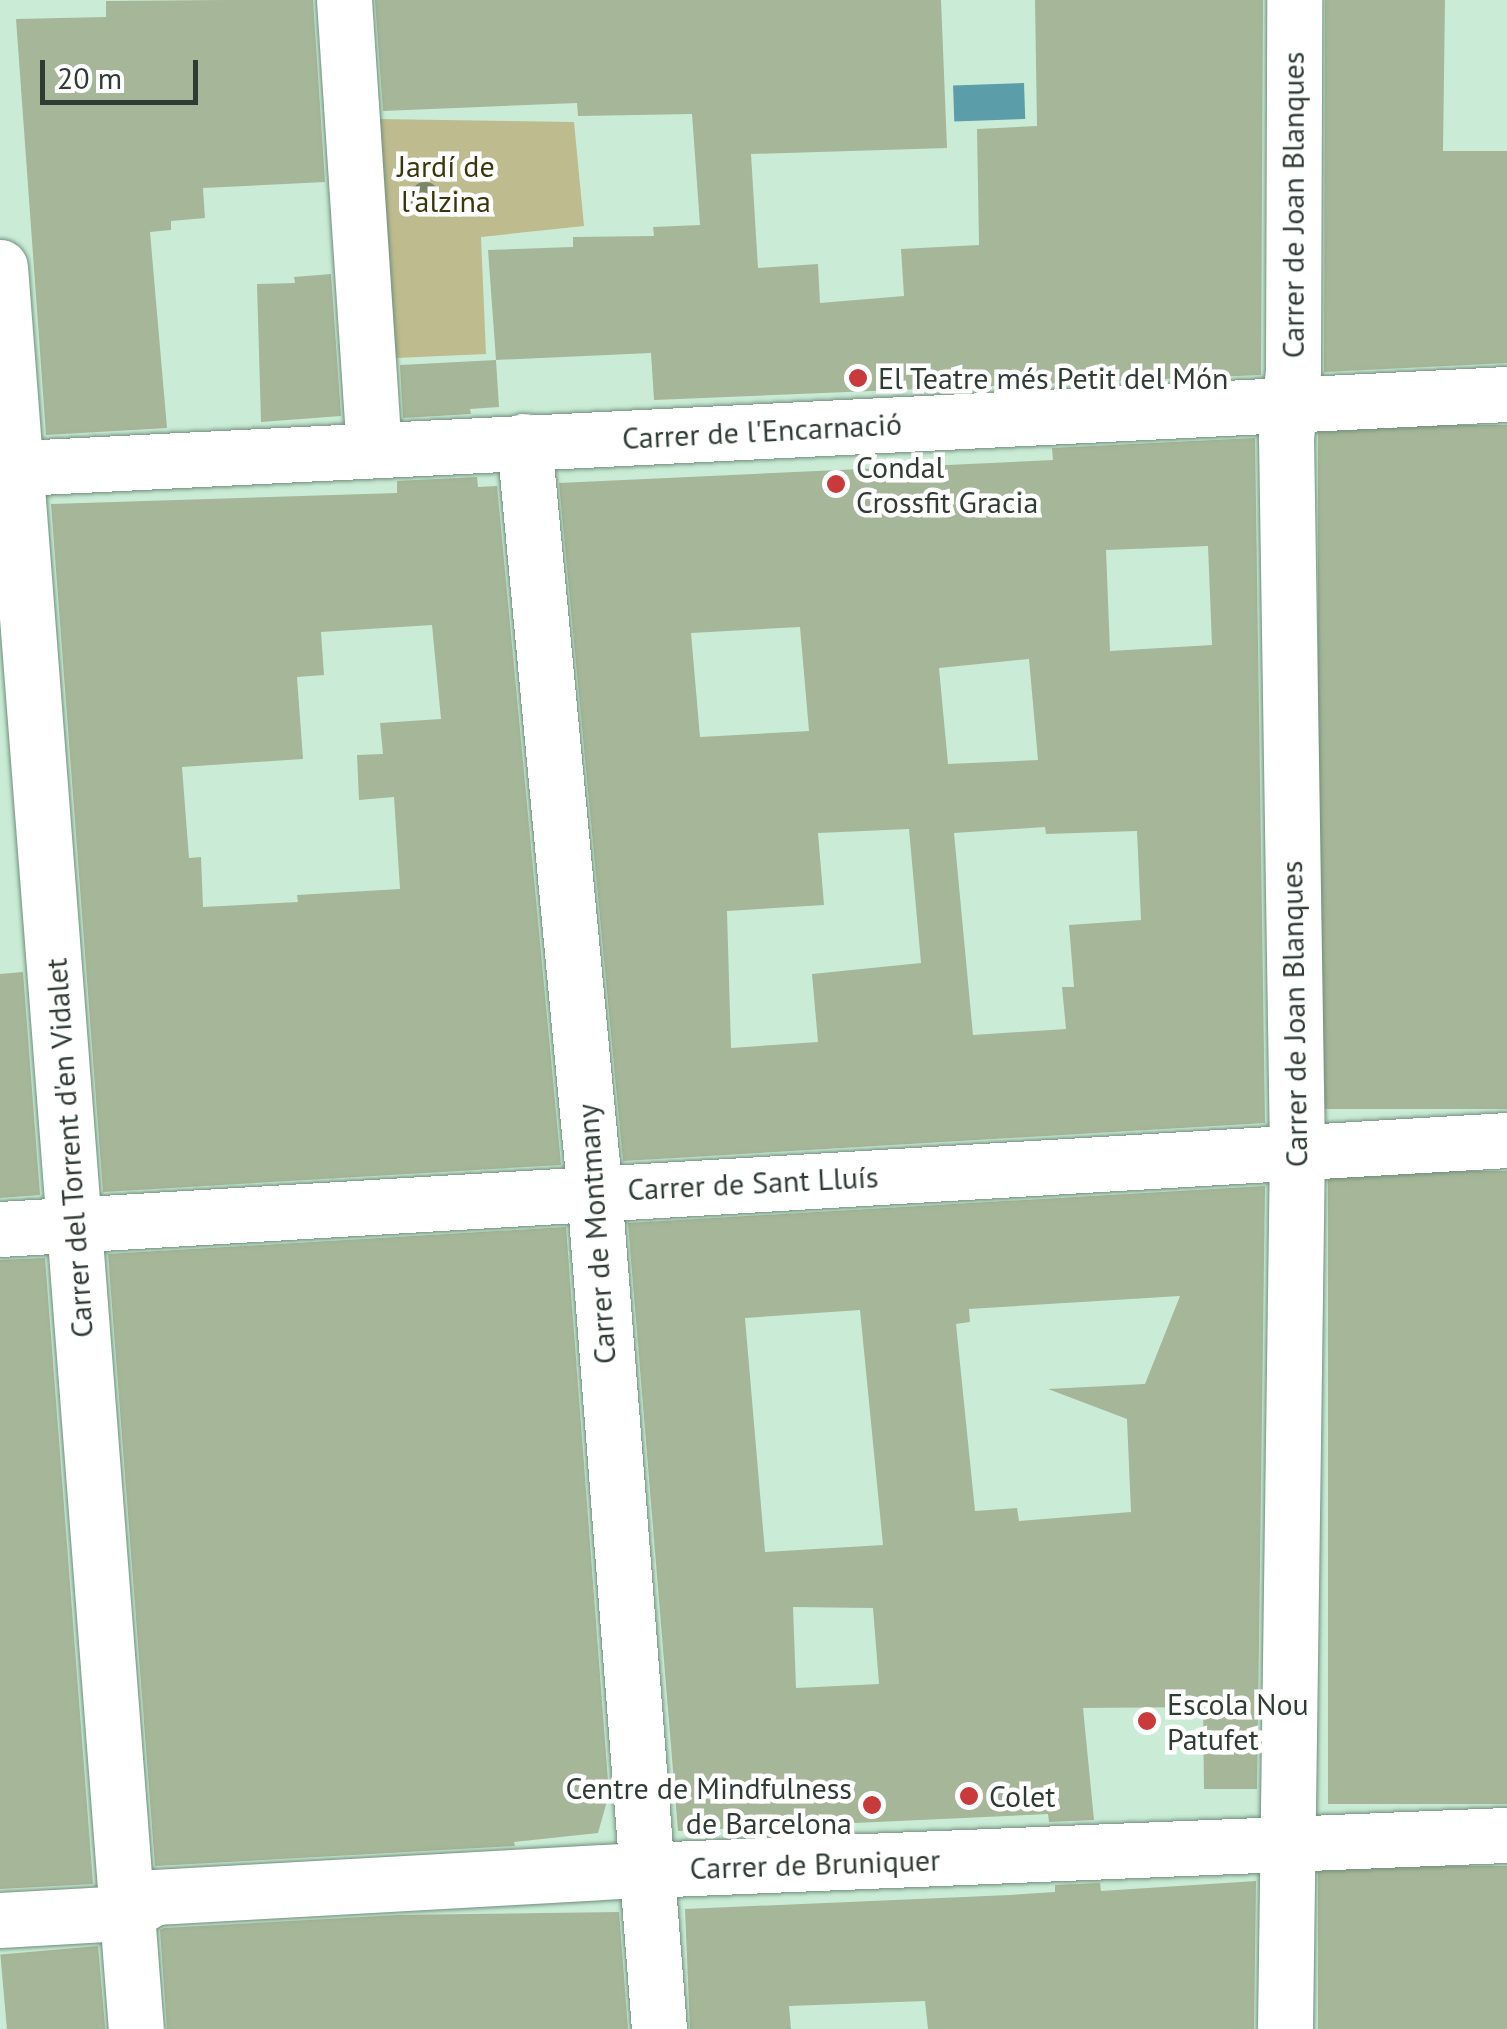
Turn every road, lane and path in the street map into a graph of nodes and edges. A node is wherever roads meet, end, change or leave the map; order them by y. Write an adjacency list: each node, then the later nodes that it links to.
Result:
1 (344, 0): 7 (street)
2 (1294, 0): 5 (street, Carrer de Joan Blanques)
3 (0, 267): 8 (street, Carrer del Torrent d'en Vidalet)
4 (1507, 394): 5 (street, Carrer de l'Encarnació)
5 (1290, 408): 6 (street, Carrer de l'Encarnació); 10 (street, Carrer de Joan Blanques)
6 (524, 441): 7 (street, Carrer de l'Encarnació); 11 (street, Carrer de Montmany)
7 (374, 448): 8 (street, Carrer de l'Encarnació)
8 (8, 469): 12 (street, Carrer del Torrent d'en Vidalet)
9 (1507, 1140): 10 (street, Carrer de Sant Lluís)
10 (1297, 1152): 11 (street, Carrer de Sant Lluís); 15 (street, Carrer de Joan Blanques)
11 (594, 1192): 12 (street, Carrer de Sant Lluís); 16 (street, Carrer de Montmany)
12 (74, 1224): 13 (street, Carrer de Sant Lluís); 17 (street, Carrer del Torrent d'en Vidalet)
13 (0, 1229)
14 (1507, 1836): 15 (street, Carrer de Bruniquer)
15 (1287, 1845): 16 (street, Carrer de Bruniquer); 21 (street, Carrer de Joan Blanques)
16 (645, 1870): 17 (street, Carrer de Bruniquer); 20 (street, Carrer de Montmany)
17 (127, 1913): 18 (street, Carrer de Bruniquer); 19 (street, Carrer del Torrent d'en Vidalet)
18 (0, 1920)
19 (136, 2029)
20 (660, 2029)
21 (1285, 2029)

